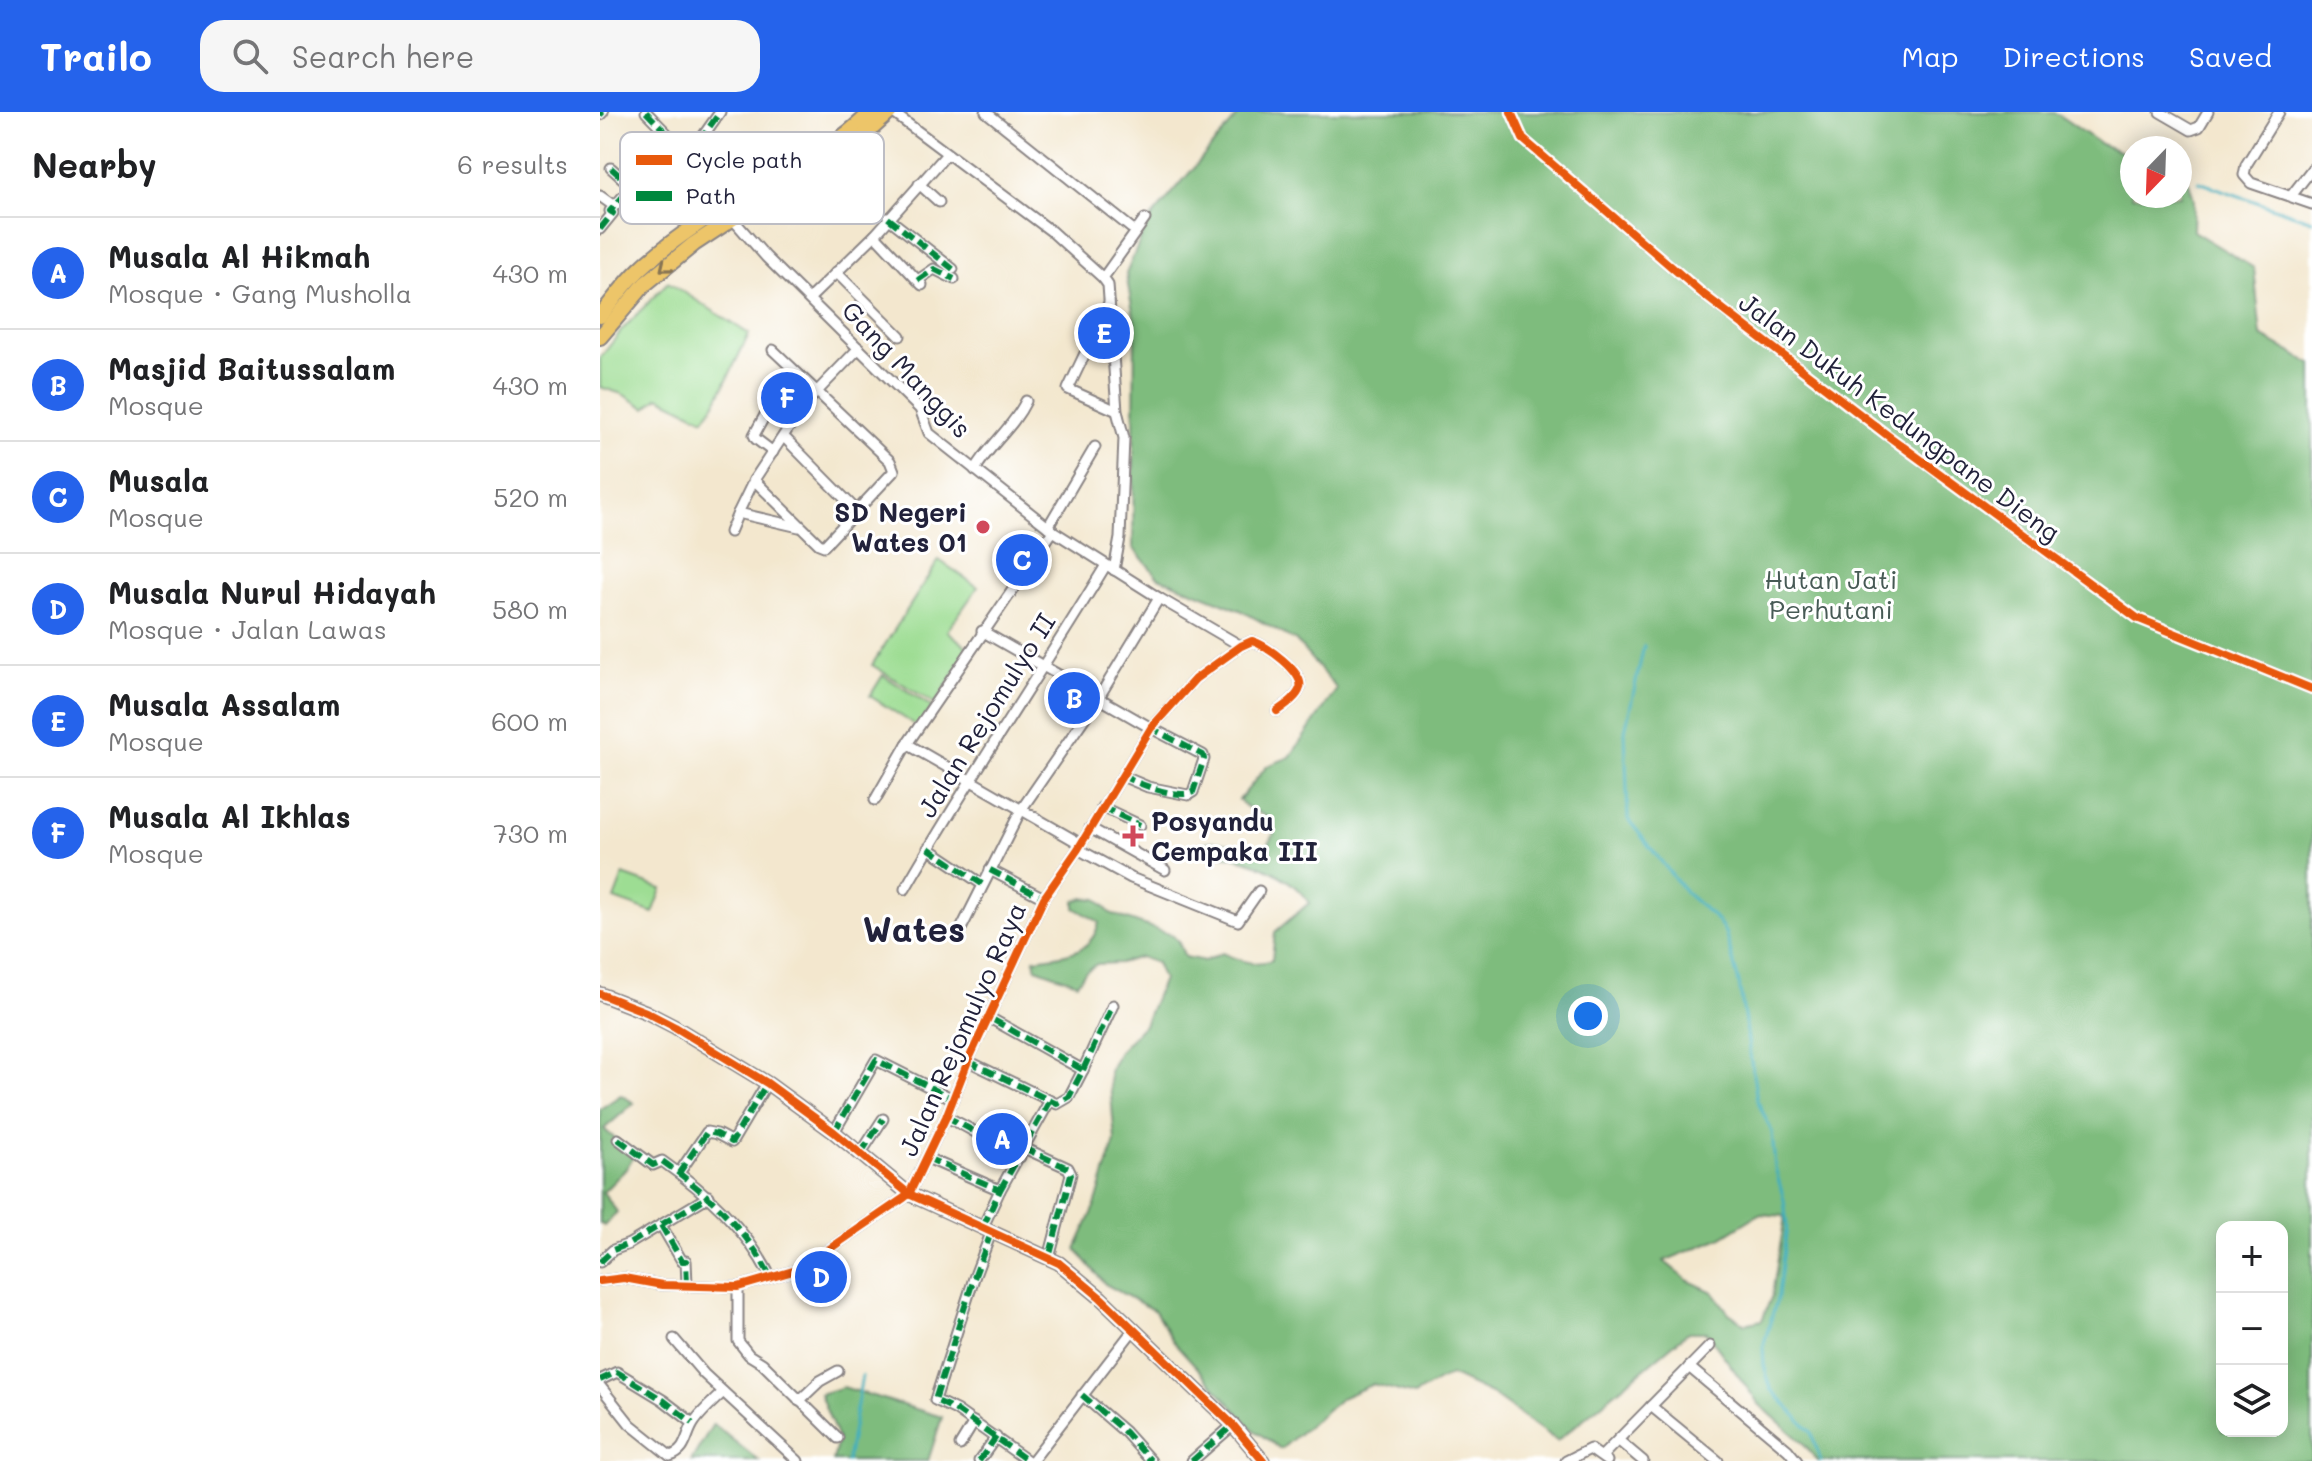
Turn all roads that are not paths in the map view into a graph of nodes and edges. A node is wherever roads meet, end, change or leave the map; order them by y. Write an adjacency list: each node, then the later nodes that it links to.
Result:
1 (646, 112): 10 (street, Gang Manggis)
2 (720, 112): 11 (street)
3 (871, 112): 12 (main road)
4 (891, 112): 13 (main road); 14 (street)
5 (986, 112): 31 (street)
6 (1511, 112): 61 (street, Jalan Dukuh Kedungpane Dieng)
7 (2160, 112): 8 (street)
8 (2208, 112)
9 (2279, 112): 20 (street)
10 (666, 132)
11 (706, 132)
12 (852, 132)
13 (868, 132)
14 (947, 154): 18 (street); 35 (street)
15 (611, 168): 17 (street)
16 (2312, 169): 20 (street)
17 (620, 176)
18 (919, 184): 22 (street); 25 (street)
19 (600, 196): 24 (street)
20 (2291, 196): 23 (street)
21 (620, 199): 24 (street)
22 (939, 202)
23 (2312, 204)
24 (614, 206): 32 (street)
25 (888, 218): 27 (street); 33 (street)
26 (1145, 219): 35 (street)
27 (884, 223)
28 (710, 224): 38 (main road)
29 (742, 224): 36 (street, Gang Manggis)
30 (883, 224): 33 (street)
31 (1131, 228)
32 (600, 229)
33 (875, 235): 34 (street)
34 (836, 272): 36 (street); 39 (street)
35 (1099, 274): 37 (street)
36 (810, 298): 40 (street, Gang Manggis)
37 (1110, 302): 45 (street); 45 (street)
38 (602, 325)
39 (900, 336)
40 (859, 348): 43 (street); 49 (street, Gang Manggis)
41 (773, 350): 42 (street)
42 (791, 368): 43 (street); 48 (street)
43 (816, 391): 46 (street); 51 (street)
44 (1026, 401): 49 (street)
45 (1117, 411): 56 (street)
46 (784, 437): 48 (street); 51 (street)
47 (1095, 447): 54 (street)
48 (773, 452): 50 (street)
49 (975, 470): 54 (street, Gang Manggis)
50 (754, 480): 52 (street); 53 (street)
51 (856, 510): 53 (street)
52 (738, 513): 53 (street); 55 (street)
53 (801, 527)
54 (1050, 529): 56 (street, Gang Manggis); 58 (street)
55 (730, 532)
56 (1110, 568): 57 (street, Gang Manggis); 60 (street, Jalan Rejomulyo II)
57 (1159, 598): 59 (street, Gang Manggis); 62 (street)
58 (982, 631): 60 (street); 65 (street)
59 (1241, 646): 63 (street); 64 (street, Jalan Rejomulyo Raya)
60 (1044, 667): 62 (street); 67 (street, Jalan Rejomulyo II)
61 (2312, 689)
62 (1099, 697): 64 (street); 70 (street)
63 (1277, 711)
64 (1151, 728): 66 (street, Jalan Rejomulyo Raya); 66 (street)
65 (907, 744): 67 (street); 68 (street)
66 (1122, 776): 69 (street, Jalan Rejomulyo Raya)
67 (969, 779): 70 (street); 74 (street, Jalan Rejomulyo II)
68 (875, 800)
69 (1102, 807): 71 (street); 72 (street, Jalan Rejomulyo Raya)
70 (1021, 810): 73 (street); 75 (street)
71 (1140, 825)
72 (1090, 828): 73 (street, Jalan Rejomulyo Raya); 76 (street)
73 (1079, 846): 79 (street); 80 (street, Jalan Rejomulyo Raya)
74 (928, 848): 77 (street); 78 (street, Jalan Rejomulyo II)
75 (990, 870): 77 (street); 80 (street)
76 (1165, 870)
77 (982, 884): 81 (street)
78 (905, 889)
79 (1259, 891)
80 (1044, 898): 84 (street, Jalan Rejomulyo Raya)
81 (959, 933)
82 (600, 994): 87 (street)
83 (1113, 1005): 86 (street)
84 (988, 1017): 85 (street, Jalan Rejomulyo Raya); 86 (street)
85 (968, 1061): 88 (street, Jalan Rejomulyo Raya); 89 (street)
86 (1083, 1070): 89 (street)
87 (767, 1083): 92 (street); 97 (street)
88 (953, 1099): 90 (street, Jalan Rejomulyo Raya); 92 (street)
89 (1049, 1102): 94 (street)
90 (946, 1117): 94 (street); 96 (street, Jalan Rejomulyo Raya)
91 (883, 1119): 95 (street)
92 (834, 1132): 95 (street)
93 (618, 1139): 97 (street)
94 (1022, 1152): 98 (street); 103 (street)
95 (861, 1153): 99 (street)
96 (927, 1158): 98 (street); 99 (street, Jalan Rejomulyo Raya)
97 (679, 1173): 100 (street)
98 (1000, 1190): 102 (street)
99 (909, 1194): 102 (street); 105 (street)
100 (709, 1196): 101 (street); 105 (street)
101 (661, 1225): 104 (street); 107 (street)
102 (986, 1231): 103 (street); 120 (street)
103 (1049, 1258): 109 (street)
104 (600, 1262)
105 (770, 1276): 108 (street)
106 (600, 1281): 107 (street)
107 (687, 1284): 108 (street)
108 (738, 1287): 118 (street)
109 (1134, 1329): 117 (street); 122 (street)
110 (674, 1339): 116 (street)
111 (1710, 1346): 112 (street)
112 (1689, 1367): 119 (street); 137 (street)
113 (838, 1371): 118 (street)
114 (600, 1380): 121 (street)
115 (600, 1386): 121 (street)
116 (723, 1392): 121 (street); 128 (street)
117 (1082, 1395): 130 (street); 131 (street)
118 (799, 1401): 124 (street)
119 (1651, 1406): 125 (street); 136 (street)
120 (974, 1422): 123 (street); 126 (street)
121 (693, 1423)
122 (1233, 1425): 132 (street); 133 (street)
123 (996, 1437): 129 (street); 130 (street)
124 (838, 1438)
125 (1618, 1440): 127 (street); 135 (street)
126 (960, 1445)
127 (1604, 1459): 134 (street)
128 (798, 1461)
129 (979, 1461)
130 (1030, 1461)
131 (1151, 1461)
132 (1192, 1461)
133 (1263, 1461)
134 (1566, 1461)
135 (1643, 1461)
136 (1718, 1461)
137 (1797, 1461)

